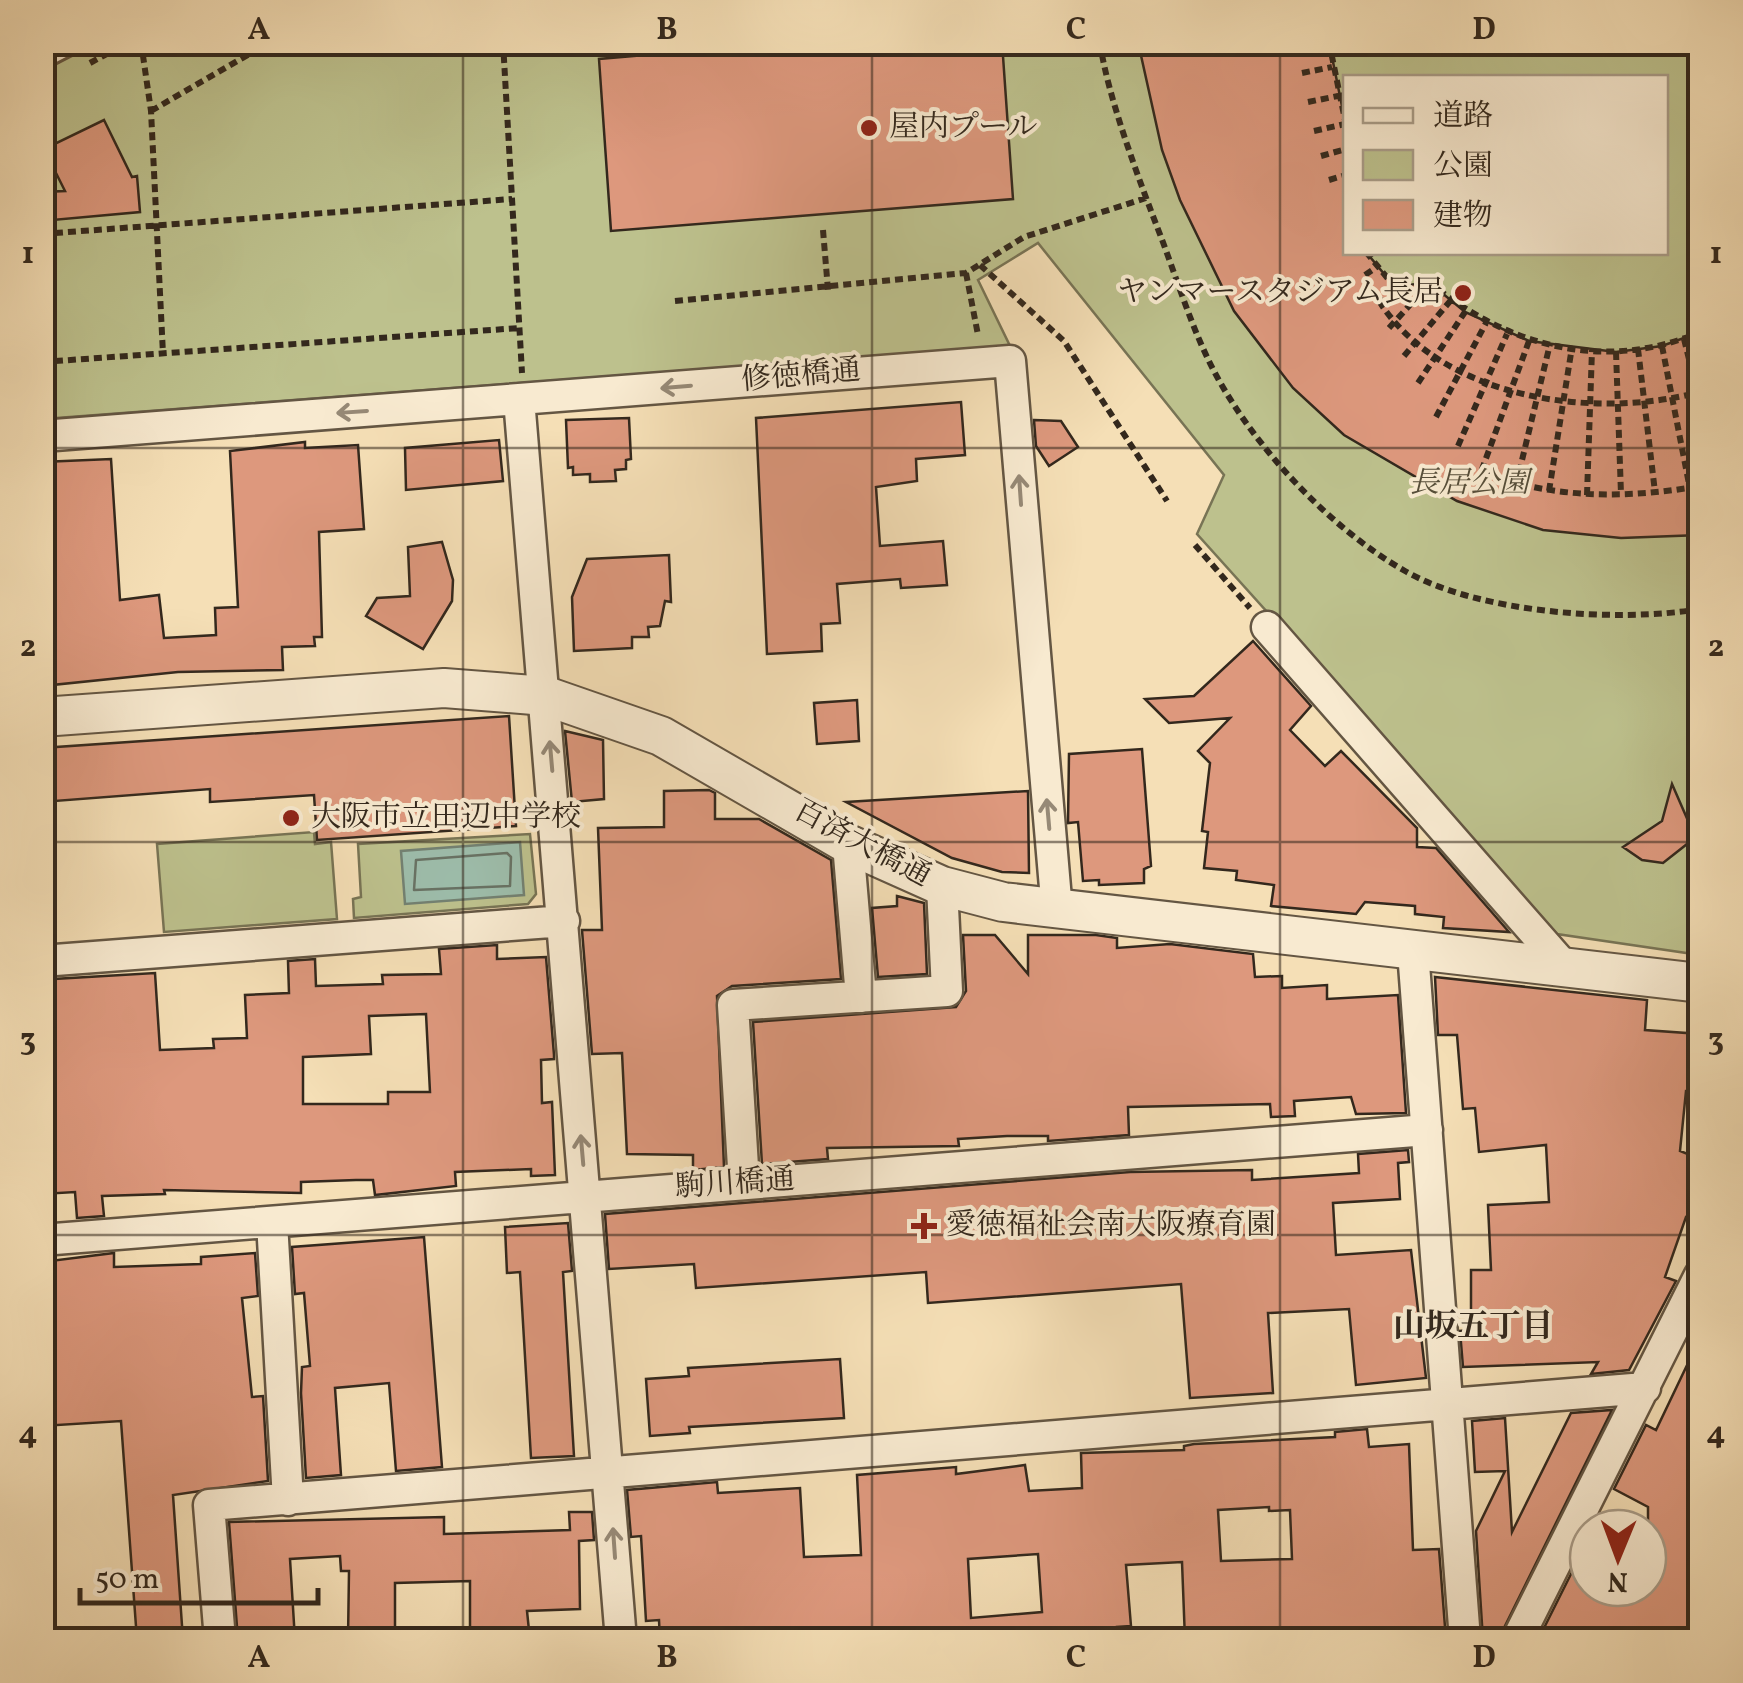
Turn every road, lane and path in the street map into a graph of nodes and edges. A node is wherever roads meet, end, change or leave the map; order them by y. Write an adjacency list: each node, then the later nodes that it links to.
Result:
1 (71, 42): 8 (street)
2 (141, 42): 13 (path)
3 (270, 42): 13 (path)
4 (504, 42): 21 (path)
5 (1100, 42): 22 (path)
6 (1326, 42): 7 (path); 9 (path)
7 (1298, 47)
8 (42, 58)
9 (1332, 67): 10 (path); 11 (path)
10 (1302, 73)
11 (1338, 96): 12 (path); 14 (path)
12 (1308, 102)
13 (150, 112): 23 (path)
14 (1343, 117)
15 (1343, 125): 16 (path)
16 (1314, 131)
17 (1343, 150): 18 (path)
18 (1321, 156)
19 (1343, 176): 20 (path)
20 (1328, 180)
21 (512, 198): 23 (path); 39 (path)
22 (1146, 198): 27 (path); 82 (path)
23 (158, 224): 25 (path); 52 (path)
24 (823, 230): 33 (path)
25 (42, 234)
26 (1368, 255): 28 (path)
27 (980, 265): 29 (path); 79 (path)
28 (1378, 267): 30 (path); 32 (path)
29 (966, 272): 33 (path); 48 (path)
30 (1365, 275)
31 (1430, 283): 32 (path); 34 (path); 38 (path)
32 (1394, 286): 38 (path)
33 (828, 290): 35 (path)
34 (1450, 300): 36 (path); 44 (path)
35 (675, 301)
36 (1465, 312): 37 (path); 54 (path)
37 (1486, 323): 41 (path); 56 (path)
38 (1391, 326): 44 (path)
39 (520, 328): 52 (path); 60 (path)
40 (1700, 332): 42 (path)
41 (1507, 334): 43 (path); 58 (path)
42 (1684, 339): 46 (path); 61 (path)
43 (1529, 341): 45 (path); 59 (path)
44 (1415, 342): 53 (path); 54 (path)
45 (1550, 344): 47 (path); 62 (path)
46 (1662, 346): 50 (path); 63 (path)
47 (1572, 347): 49 (path); 64 (path)
48 (980, 348)
49 (1592, 350): 51 (path); 65 (path)
50 (1638, 350): 51 (path); 66 (path)
51 (1616, 352): 67 (path)
52 (163, 354): 55 (path)
53 (1404, 356)
54 (1437, 358): 56 (path); 57 (path)
55 (42, 362)
56 (1461, 371): 58 (path); 69 (path)
57 (1418, 383)
58 (1487, 383): 59 (path); 71 (path)
59 (1513, 391): 62 (path); 72 (path)
60 (521, 392): 70 (street, 修徳橋通, one-way to 70); 84 (street); 88 (street, 修徳橋通, one-way to 60)
61 (1699, 392): 63 (path); 68 (path)
62 (1538, 397): 64 (path); 72 (path)
63 (1672, 398): 66 (path); 74 (path)
64 (1566, 400): 65 (path); 75 (path)
65 (1589, 401): 67 (path); 78 (path)
66 (1644, 401): 67 (path); 76 (path)
67 (1618, 402): 77 (path)
68 (1700, 404)
69 (1436, 417)
70 (42, 436)
71 (1458, 446)
72 (1516, 485): 75 (path)
73 (1700, 486): 74 (path)
74 (1690, 488): 76 (path); 80 (path)
75 (1549, 490): 78 (path)
76 (1655, 492): 77 (path)
77 (1621, 494): 78 (path)
78 (1587, 495)
79 (1167, 501)
80 (1698, 535)
81 (1195, 545): 83 (path)
82 (1700, 609)
83 (1267, 627): 92 (street)
84 (546, 696): 85 (street, 百済大橋通); 86 (street, 百済大橋通); 89 (street, one-way to 84)
85 (42, 718)
86 (848, 844): 87 (street, 百済大橋通); 94 (street)
87 (942, 886): 88 (street, 百済大橋通); 94 (street)
88 (1057, 911): 90 (street, 百済大橋通)
89 (564, 920): 91 (street); 97 (street, one-way to 89)
90 (1413, 950): 92 (street, 百済大橋通); 95 (street)
91 (42, 961)
92 (1563, 965): 93 (street, 百済大橋通)
93 (1700, 983)
94 (860, 997): 96 (street)
95 (1427, 1130): 96 (street, 駒川橋通); 102 (street)
96 (744, 1183): 97 (street, 駒川橋通)
97 (586, 1195): 98 (street, 駒川橋通); 103 (street)
98 (272, 1222): 99 (street, 駒川橋通); 104 (street)
99 (42, 1240)
100 (1700, 1275): 101 (street)
101 (1645, 1388): 102 (street); 108 (street)
102 (1446, 1405): 103 (street); 107 (street)
103 (608, 1470): 104 (street); 106 (street, one-way to 103)
104 (288, 1500): 105 (street)
105 (220, 1640)
106 (621, 1640)
107 (1465, 1640)
108 (1517, 1640)

